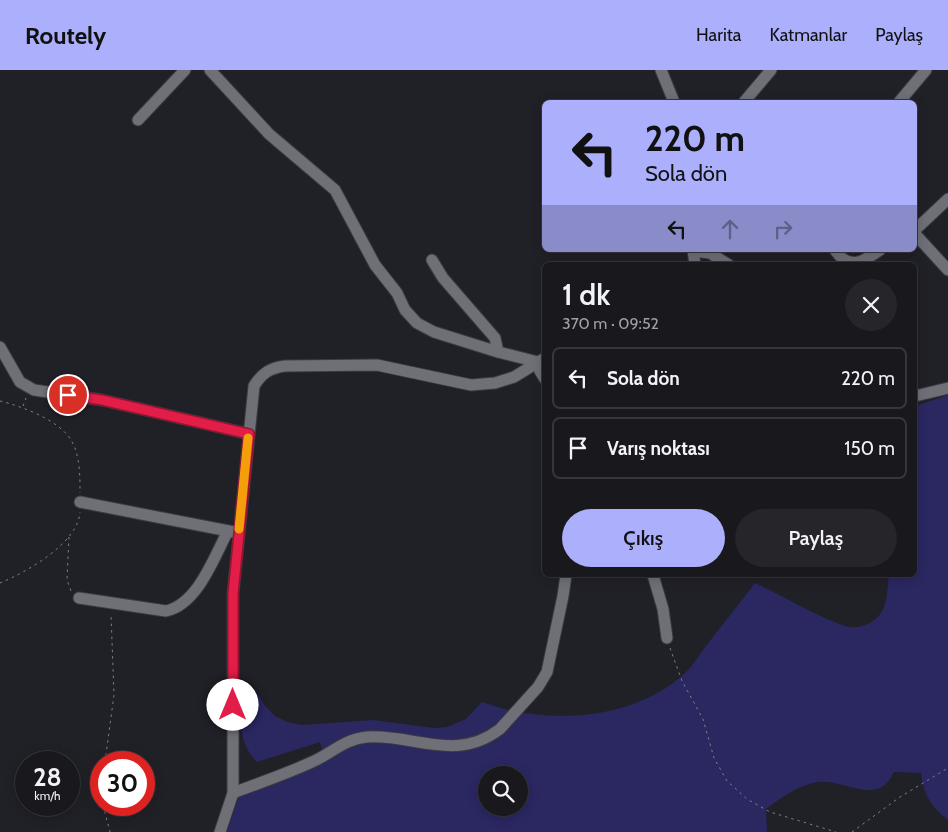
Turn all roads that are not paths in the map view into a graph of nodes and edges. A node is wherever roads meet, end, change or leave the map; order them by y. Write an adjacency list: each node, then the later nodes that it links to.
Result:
1 (186, 70): 9 (street)
2 (210, 70): 22 (street)
3 (661, 70): 6 (street)
4 (771, 70): 7 (street)
5 (926, 70): 8 (street)
6 (673, 100)
7 (746, 100)
8 (901, 100)
9 (138, 120)
10 (948, 199): 11 (street)
11 (917, 228)
12 (917, 236): 20 (street)
13 (704, 252): 17 (street)
14 (837, 252): 18 (street)
15 (877, 252): 19 (street)
16 (432, 260): 22 (street)
17 (724, 262)
18 (850, 262)
19 (857, 262)
20 (948, 270)
21 (0, 347): 27 (street)
22 (498, 352): 23 (street)
23 (542, 360): 24 (street); 27 (street)
24 (542, 374)
25 (948, 388): 26 (street)
26 (917, 396)
27 (249, 434): 29 (street)
28 (80, 502): 29 (street)
29 (233, 532): 32 (street); 34 (street)
30 (566, 577): 34 (street)
31 (654, 577): 33 (street)
32 (79, 598)
33 (667, 638)
34 (233, 793): 35 (street)
35 (220, 832)

